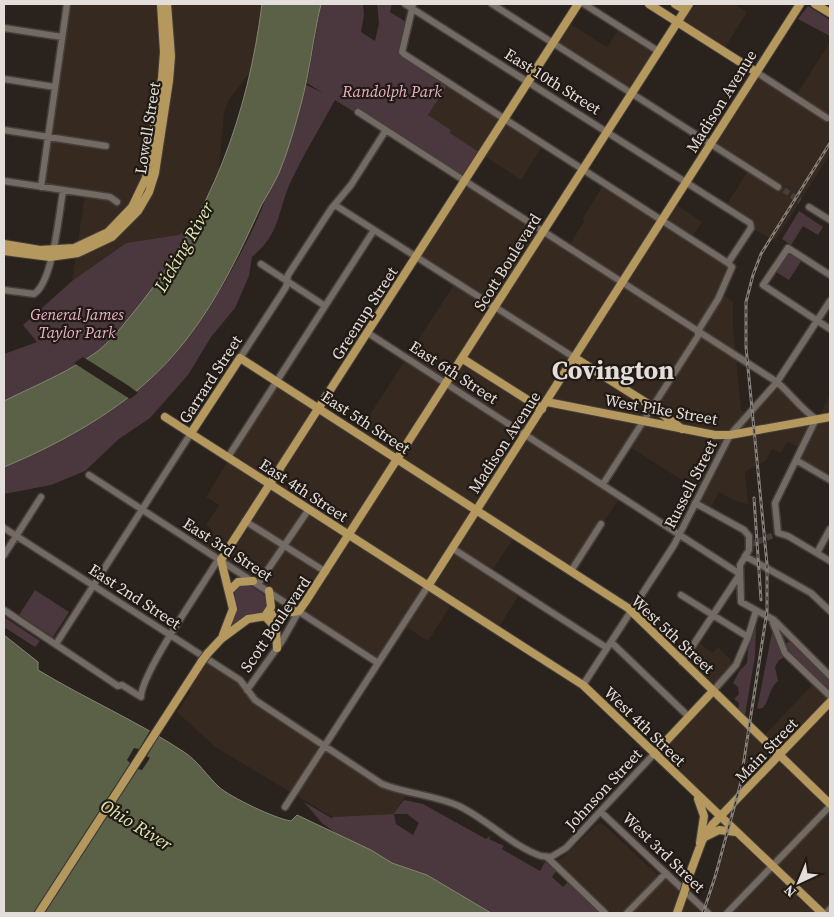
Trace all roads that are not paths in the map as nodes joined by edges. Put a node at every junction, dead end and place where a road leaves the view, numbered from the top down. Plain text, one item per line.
1 (67, 4) edge
2 (161, 4) edge
3 (167, 4) edge
4 (405, 4) edge
5 (494, 4) edge
6 (578, 4) edge
7 (584, 4) edge
8 (649, 4) edge
9 (675, 4) edge
10 (800, 4) edge
11 (815, 4) edge
12 (413, 6) edge
13 (687, 7) edge
14 (830, 13) edge
15 (677, 22) junction
16 (4, 28) edge
17 (62, 37) junction
18 (553, 43) junction
19 (658, 51) junction
20 (756, 72) junction
21 (4, 79) edge
22 (528, 82) junction
23 (55, 87) junction
24 (632, 93) junction
25 (358, 112) dead end
26 (828, 118) dead end
27 (504, 119) junction
28 (4, 130) edge
29 (386, 130) junction
30 (607, 132) junction
31 (48, 137) junction
32 (710, 144) junction
33 (106, 146) dead end
34 (582, 170) junction
35 (4, 181) edge
36 (465, 182) junction
37 (685, 183) junction
38 (41, 187) junction
39 (778, 187) tunnel mouth
40 (63, 191) junction
41 (117, 202) dead end
42 (335, 204) junction
43 (809, 207) dead end
44 (662, 220) junction
45 (830, 220) edge
46 (374, 230) junction
47 (543, 232) junction
48 (4, 244) edge
49 (4, 251) edge
50 (51, 254) junction
51 (416, 257) junction
52 (728, 263) junction
53 (261, 264) dead end
54 (830, 275) edge
55 (287, 281) junction
56 (622, 283) junction
57 (4, 290) edge
58 (830, 301) edge
59 (325, 306) junction
60 (495, 308) junction
61 (817, 320) junction
62 (830, 329) edge
63 (698, 331) junction
64 (368, 333) junction
65 (240, 358) junction
66 (575, 358) junction
67 (463, 359) junction
68 (277, 382) junction
69 (777, 382) junction
70 (447, 384) junction
71 (547, 402) junction
72 (653, 407) junction
73 (319, 408) junction
74 (542, 409) junction
75 (165, 417) dead end
76 (830, 417) edge
77 (816, 419) junction
78 (644, 421) junction
79 (683, 430) junction
80 (191, 433) junction
81 (524, 434) junction
82 (730, 435) junction
83 (228, 457) junction
84 (398, 459) junction
85 (796, 460) junction
86 (89, 475) dead end
87 (830, 480) edge
88 (270, 484) junction
89 (603, 484) junction
90 (41, 497) dead end
91 (696, 504) junction
92 (309, 509) junction
93 (142, 510) junction
94 (476, 510) junction
95 (245, 521) junction
96 (601, 524) dead end
97 (4, 528) edge
98 (830, 529) edge
99 (680, 534) junction
100 (349, 535) junction
101 (16, 536) junction
102 (284, 546) junction
103 (452, 548) junction
104 (817, 553) junction
105 (4, 555) edge
106 (746, 556) junction
107 (221, 560) junction
108 (830, 561) edge
109 (572, 571) junction
110 (326, 572) junction
111 (740, 574) junction
112 (255, 582) junction
113 (93, 585) junction
114 (428, 586) junction
115 (230, 590) junction
116 (269, 591) junction
117 (681, 595) dead end
118 (4, 610) edge
119 (299, 611) junction
120 (631, 611) junction
121 (756, 611) junction
122 (830, 611) edge
123 (713, 615) junction
124 (265, 616) junction
125 (172, 636) junction
126 (748, 637) junction
127 (221, 639) junction
128 (793, 640) junction
129 (56, 644) junction
130 (609, 646) junction
131 (277, 648) junction
132 (782, 648) junction
133 (682, 662) junction
134 (378, 663) junction
135 (830, 676) edge
136 (583, 686) junction
137 (247, 690) junction
138 (713, 691) junction
139 (830, 696) edge
140 (830, 702) edge
141 (688, 716) junction
142 (324, 746) junction
143 (654, 754) junction
144 (779, 755) junction
145 (695, 792) junction
146 (830, 805) edge
147 (285, 807) dead end
148 (601, 812) junction
149 (721, 816) junction
150 (737, 832) junction
151 (705, 836) junction
152 (700, 845) junction
153 (547, 857) junction
154 (772, 866) junction
155 (666, 873) junction
156 (830, 909) edge
157 (39, 913) edge
158 (605, 913) edge
159 (627, 913) edge
160 (677, 913) edge
161 (708, 913) edge
162 (727, 913) edge
163 (822, 913) edge
164 (826, 913) edge

1 - 17 street
2 - 50 main road, Lowell Street
3 - 50 main road, Lowell Street
4 - 12 street, East 10th Street
5 - 18 street
6 - 18 main road, Greenup Street
7 - 19 street
8 - 15 main road
9 - 13 main road
10 - 20 main road, Madison Avenue
11 - 14 main road
12 - 22 street, East 10th Street
12 - 27 street
13 - 15 main road, Scott Boulevard
15 - 19 main road, Scott Boulevard
15 - 20 main road
16 - 17 street
17 - 23 street
18 - 22 main road, Greenup Street
18 - 24 street
19 - 24 main road, Scott Boulevard
20 - 26 street
20 - 32 main road, Madison Avenue
21 - 23 street
22 - 27 main road, Greenup Street
22 - 30 street, East 10th Street
23 - 31 street
24 - 30 main road, Scott Boulevard
24 - 32 street
25 - 29 street
27 - 34 street
27 - 36 main road, Greenup Street
28 - 31 street
29 - 36 street
29 - 42 street, Garrard Street
30 - 34 main road, Scott Boulevard
30 - 37 street, East 10th Street
31 - 33 street
31 - 38 street
32 - 37 main road, Madison Avenue
32 - 39 street
34 - 44 street
34 - 47 main road, Scott Boulevard
35 - 38 street
36 - 47 street
36 - 51 main road, Greenup Street
37 - 44 main road, Madison Avenue
37 - 52 street, East 10th Street
38 - 40 street
40 - 41 street
40 - 50 street
42 - 46 street
42 - 55 street, Garrard Street
43 - 45 street
44 - 52 street
44 - 56 main road, Madison Avenue
46 - 51 street
46 - 59 street
47 - 56 street
47 - 60 main road, Scott Boulevard
48 - 50 main road
49 - 50 main road
50 - 57 street
51 - 60 street
51 - 64 main road, Greenup Street
52 - 63 street
53 - 55 street
54 - 61 street
55 - 59 street
55 - 65 street, Garrard Street
56 - 63 street
56 - 66 main road, Madison Avenue
58 - 61 street, Russell Street
59 - 68 street
60 - 66 street
60 - 67 main road, Scott Boulevard
61 - 62 street
61 - 69 street, Russell Street
63 - 69 street
63 - 72 street
64 - 70 street, East 6th Street
64 - 73 main road, Greenup Street
65 - 68 main road, East 5th Street
65 - 80 main road, Garrard Street
66 - 71 main road, Madison Avenue
66 - 72 main road
67 - 70 main road, Scott Boulevard
67 - 74 main road
68 - 73 main road, East 5th Street
68 - 83 street
69 - 77 street
69 - 82 street, Russell Street
70 - 81 street, East 6th Street
70 - 84 main road, Scott Boulevard
71 - 74 main road, Madison Avenue
71 - 78 main road, West Pike Street
72 - 78 street
72 - 79 main road
73 - 84 main road, East 5th Street
73 - 88 main road, Greenup Street
74 - 81 main road, Madison Avenue
75 - 80 main road, East 4th Street
76 - 77 main road, West Pike Street
77 - 82 main road, West Pike Street
77 - 85 street
78 - 79 main road, West Pike Street
78 - 89 street
79 - 82 main road, West Pike Street
80 - 83 main road, East 4th Street
80 - 93 street, Garrard Street
81 - 89 street, East 6th Street
81 - 94 main road, Madison Avenue
82 - 91 street, Russell Street
83 - 88 main road, East 4th Street
84 - 94 main road, East 5th Street
84 - 100 main road, Scott Boulevard
85 - 87 street
85 - 104 street
86 - 93 street, East 3rd Street
88 - 92 main road, East 4th Street
88 - 95 main road, Greenup Street
89 - 99 street, East 6th Street
90 - 101 street
91 - 99 street, Russell Street
91 - 106 street
92 - 100 main road, East 4th Street
92 - 102 street
93 - 107 street, East 3rd Street
93 - 113 street, Garrard Street
94 - 103 main road, Madison Avenue
94 - 109 main road, West 5th Street
95 - 102 street
95 - 107 main road, Greenup Street
96 - 109 street
97 - 101 street, East 2nd Street
98 - 104 street
99 - 111 street, East 6th Street
99 - 120 street, Russell Street
100 - 110 main road, Scott Boulevard
100 - 114 main road, East 4th Street
101 - 105 street
101 - 113 street, East 2nd Street
102 - 110 street
102 - 112 street
103 - 114 main road, Madison Avenue
103 - 130 street
104 - 108 street
106 - 111 street
106 - 122 street
107 - 112 street, East 3rd Street
107 - 115 main road
107 - 125 street, Greenup Street
109 - 120 main road, West 5th Street
110 - 119 main road, Scott Boulevard
111 - 121 street
111 - 123 street
112 - 115 main road
112 - 116 street, East 3rd Street
113 - 125 street, East 2nd Street
113 - 129 street, Garrard Street
114 - 134 street, Madison Avenue
114 - 136 main road, West 4th Street
115 - 127 main road
116 - 119 street, East 3rd Street
116 - 124 main road
117 - 123 street
118 - 129 street
119 - 124 main road
119 - 131 street, Scott Boulevard
119 - 134 street, East 3rd Street
120 - 130 street, Russell Street
120 - 133 main road, West 5th Street
121 - 126 street, Johnson Street
121 - 128 street
121 - 132 street
123 - 126 street
123 - 133 street
124 - 127 main road
124 - 131 main road
125 - 129 street, Greenup Street
125 - 137 street, East 2nd Street
126 - 138 street, Johnson Street
127 - 157 main road, bridge
128 - 132 street
128 - 135 street
130 - 136 street, Russell Street
130 - 141 street
131 - 137 street, Scott Boulevard
132 - 139 street
133 - 138 main road, West 5th Street
134 - 142 street, Madison Avenue
136 - 143 main road, West 4th Street
137 - 142 street, East 2nd Street
138 - 141 main road, Johnson Street
138 - 144 main road, West 5th Street
140 - 144 main road, Main Street
141 - 143 main road, Johnson Street
142 - 147 street, Madison Avenue
142 - 153 street, East 2nd Street
143 - 145 main road, West 4th Street
143 - 148 street, Johnson Street
144 - 146 main road, West 5th Street
144 - 149 main road, Main Street
145 - 149 main road, West 4th Street
145 - 152 main road
146 - 154 street
148 - 153 street, Johnson Street
148 - 155 street, West 3rd Street
149 - 150 main road, West 4th Street
149 - 151 main road, Main Street
150 - 151 main road
150 - 154 main road, West 4th Street
151 - 152 main road, Main Street
152 - 160 main road, bridge
153 - 158 street
154 - 162 street
154 - 163 main road, West 4th Street
155 - 159 street
155 - 161 street, West 3rd Street
156 - 164 street

